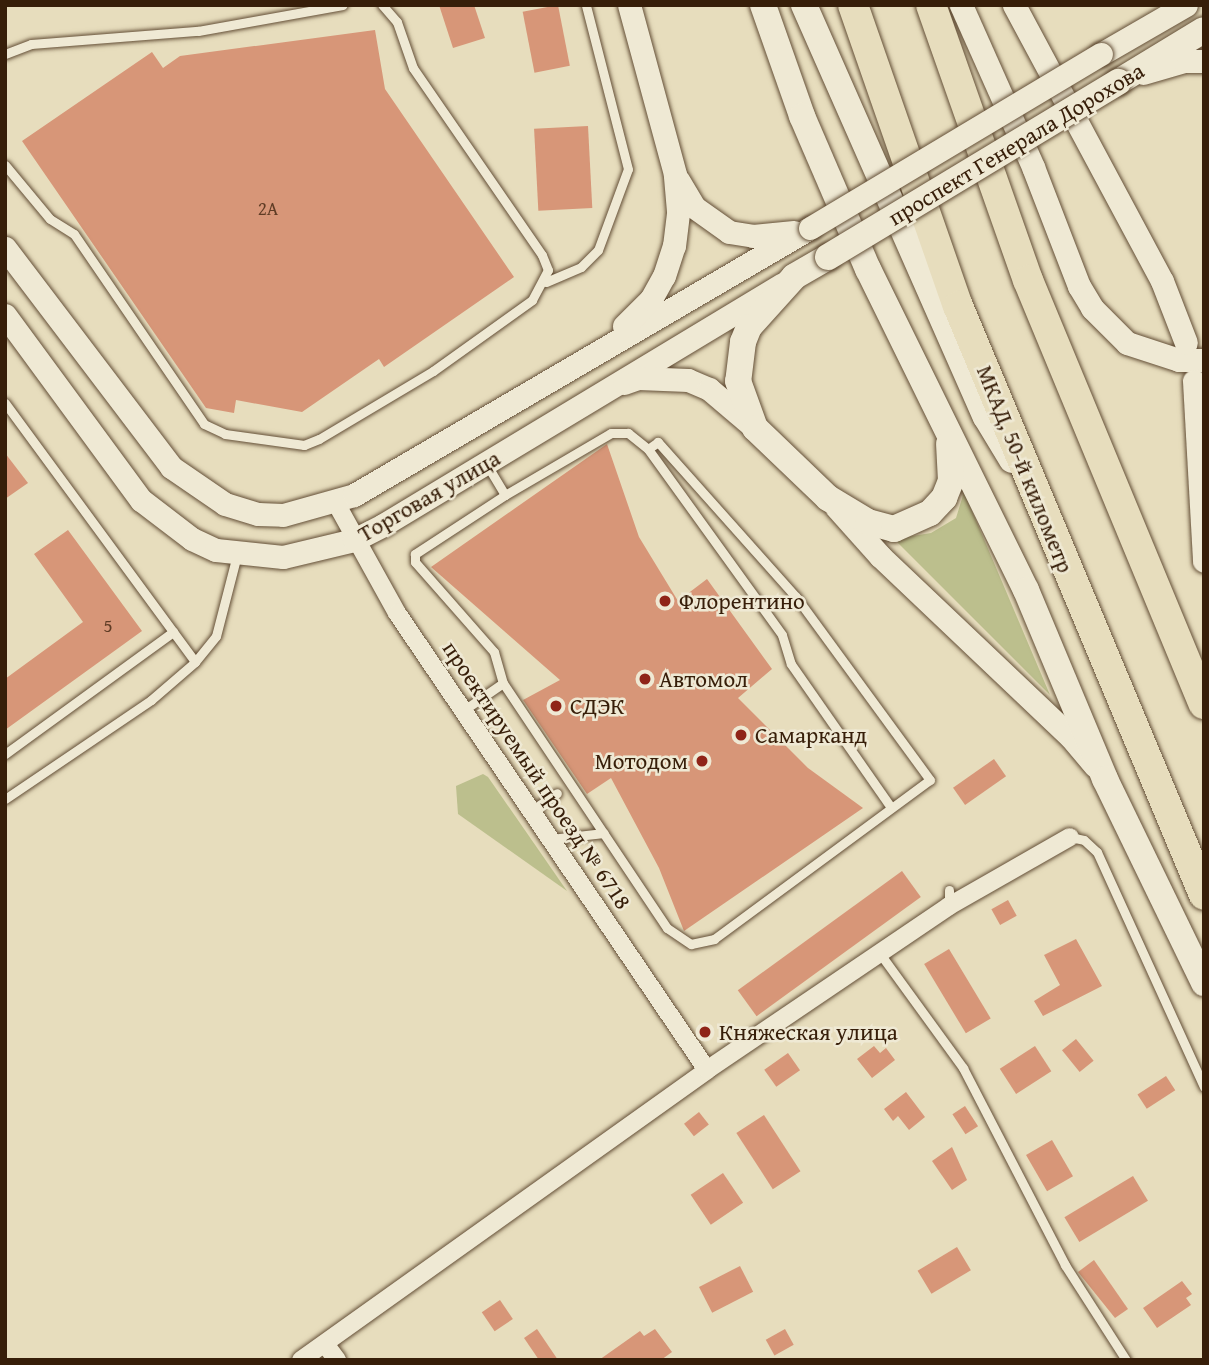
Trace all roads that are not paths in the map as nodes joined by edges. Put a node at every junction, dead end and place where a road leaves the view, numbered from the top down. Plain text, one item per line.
1 (343, 5) edge
2 (382, 5) edge
3 (586, 5) edge
4 (629, 5) edge
5 (763, 5) edge
6 (853, 5) edge
7 (1014, 5) edge
8 (1162, 5) edge
9 (1186, 5) edge
10 (805, 8) edge
11 (942, 8) edge
12 (1204, 30) edge
13 (5, 54) edge
14 (1101, 54) junction
15 (1204, 61) edge
16 (1118, 82) junction
17 (5, 165) edge
18 (675, 174) junction
19 (810, 228) junction
20 (5, 248) edge
21 (828, 257) joint
22 (794, 277) junction
23 (546, 282) junction
24 (5, 314) edge
25 (1186, 343) dead end
26 (603, 348) junction
27 (1204, 360) edge
28 (1194, 382) dead end
29 (592, 396) junction
30 (5, 403) edge
31 (943, 422) junction
32 (755, 428) junction
33 (648, 449) junction
34 (486, 463) junction
35 (505, 495) junction
36 (828, 498) junction
37 (336, 503) junction
38 (1039, 503) junction
39 (354, 540) junction
40 (237, 555) junction
41 (1204, 561) edge
42 (173, 632) junction
43 (195, 662) junction
44 (503, 683) junction
45 (1204, 704) edge
46 (464, 710) junction
47 (5, 754) edge
48 (1105, 779) junction
49 (557, 793) dead end
50 (5, 799) edge
51 (890, 806) junction
52 (532, 810) junction
53 (604, 833) junction
54 (1070, 837) joint
55 (551, 839) junction
56 (1204, 895) edge
57 (881, 956) junction
58 (1204, 983) edge
59 (706, 1070) junction
60 (1204, 1087) edge
61 (325, 1344) junction
62 (301, 1360) edge
63 (337, 1360) edge
64 (1126, 1360) edge

1 - 13 lane
2 - 23 lane
3 - 23 lane
4 - 18 street
5 - 31 main road
6 - 38 highway, МКАД, 50-й километр
7 - 25 street
8 - 14 street
9 - 14 street, проспект Генерала Дорохова
10 - 38 main road
11 - 27 street
11 - 45 highway
12 - 16 main road, проспект Генерала Дорохова
14 - 19 street, проспект Генерала Дорохова, bridge
15 - 16 street
16 - 21 main road, проспект Генерала Дорохова, bridge
17 - 23 lane
18 - 19 street
18 - 26 street
19 - 26 street, Торговая улица
20 - 37 street, Торговая улица
21 - 22 main road, Торговая улица
22 - 29 street, Торговая улица
22 - 32 main road
24 - 40 street, Торговая улица
26 - 37 street, Торговая улица
28 - 41 street
29 - 32 street
29 - 34 street, Торговая улица
30 - 42 lane
31 - 36 main road
31 - 48 main road
32 - 36 main road
33 - 35 lane
33 - 51 lane
33 - 51 lane
34 - 35 lane
34 - 39 street, Торговая улица
35 - 44 lane
36 - 48 street
37 - 39 street, проектируемый проезд № 6718
38 - 56 highway, МКАД, 50-й километр
39 - 40 street, Торговая улица
39 - 46 street, проектируемый проезд № 6718
40 - 43 lane
42 - 43 lane
42 - 47 lane
43 - 50 lane
44 - 46 lane
44 - 53 lane
46 - 52 street, проектируемый проезд № 6718
48 - 58 main road
49 - 52 lane
51 - 53 lane
52 - 55 street, проектируемый проезд № 6718
53 - 55 lane
54 - 57 street
54 - 60 lane
55 - 59 street, проектируемый проезд № 6718
57 - 59 street
57 - 64 lane
59 - 61 street
61 - 62 street
61 - 63 street

